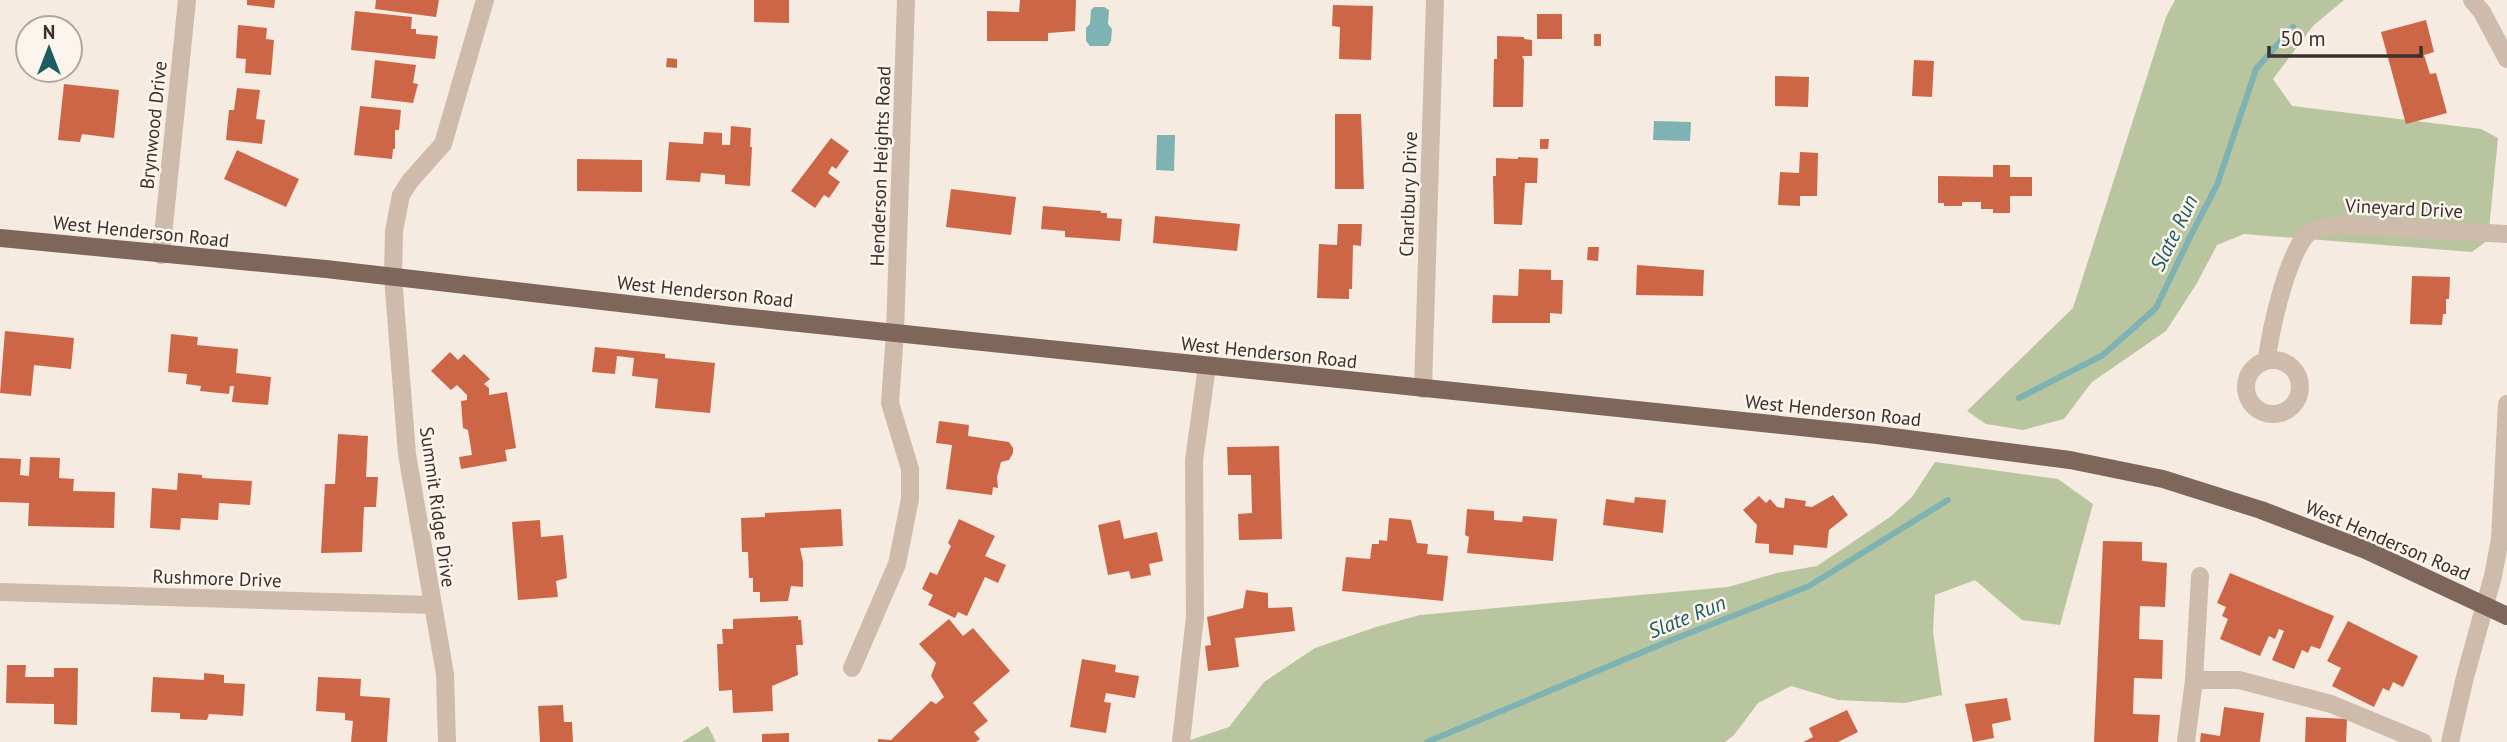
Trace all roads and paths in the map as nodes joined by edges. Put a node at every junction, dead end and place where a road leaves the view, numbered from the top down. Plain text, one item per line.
1 (187, 0) edge
2 (485, 0) edge
3 (906, 0) edge
4 (1435, 0) edge
5 (2472, 0) edge
6 (2507, 60) edge
7 (2507, 234) edge
8 (0, 238) edge
9 (161, 255) junction
10 (393, 277) junction
11 (895, 333) junction
12 (2267, 360) dead end
13 (1207, 366) junction
14 (1423, 389) junction
15 (2507, 404) edge
16 (2200, 576) dead end
17 (0, 592) edge
18 (432, 605) junction
19 (2485, 606) junction
20 (2507, 616) edge
21 (852, 668) dead end
22 (2194, 680) junction
23 (447, 742) edge
24 (1181, 742) edge
25 (2186, 742) edge
26 (2423, 742) edge
27 (2450, 742) edge

1 - 9 street, Brynwood Drive
2 - 10 street, Summit Ridge Drive
3 - 11 street, Henderson Heights Road
4 - 14 street, Charlbury Drive
5 - 6 street
7 - 12 street, Vineyard Drive
8 - 9 main road, West Henderson Road
9 - 10 main road, West Henderson Road
10 - 11 main road, West Henderson Road
10 - 18 street, Summit Ridge Drive
11 - 13 main road, West Henderson Road
11 - 21 street, Henderson Heights Road
13 - 14 main road, West Henderson Road
13 - 24 street
14 - 19 main road, West Henderson Road
15 - 19 street
16 - 22 street
17 - 18 street, Rushmore Drive
18 - 23 street, Summit Ridge Drive
19 - 20 main road, West Henderson Road
19 - 27 street
22 - 25 street
22 - 26 street

